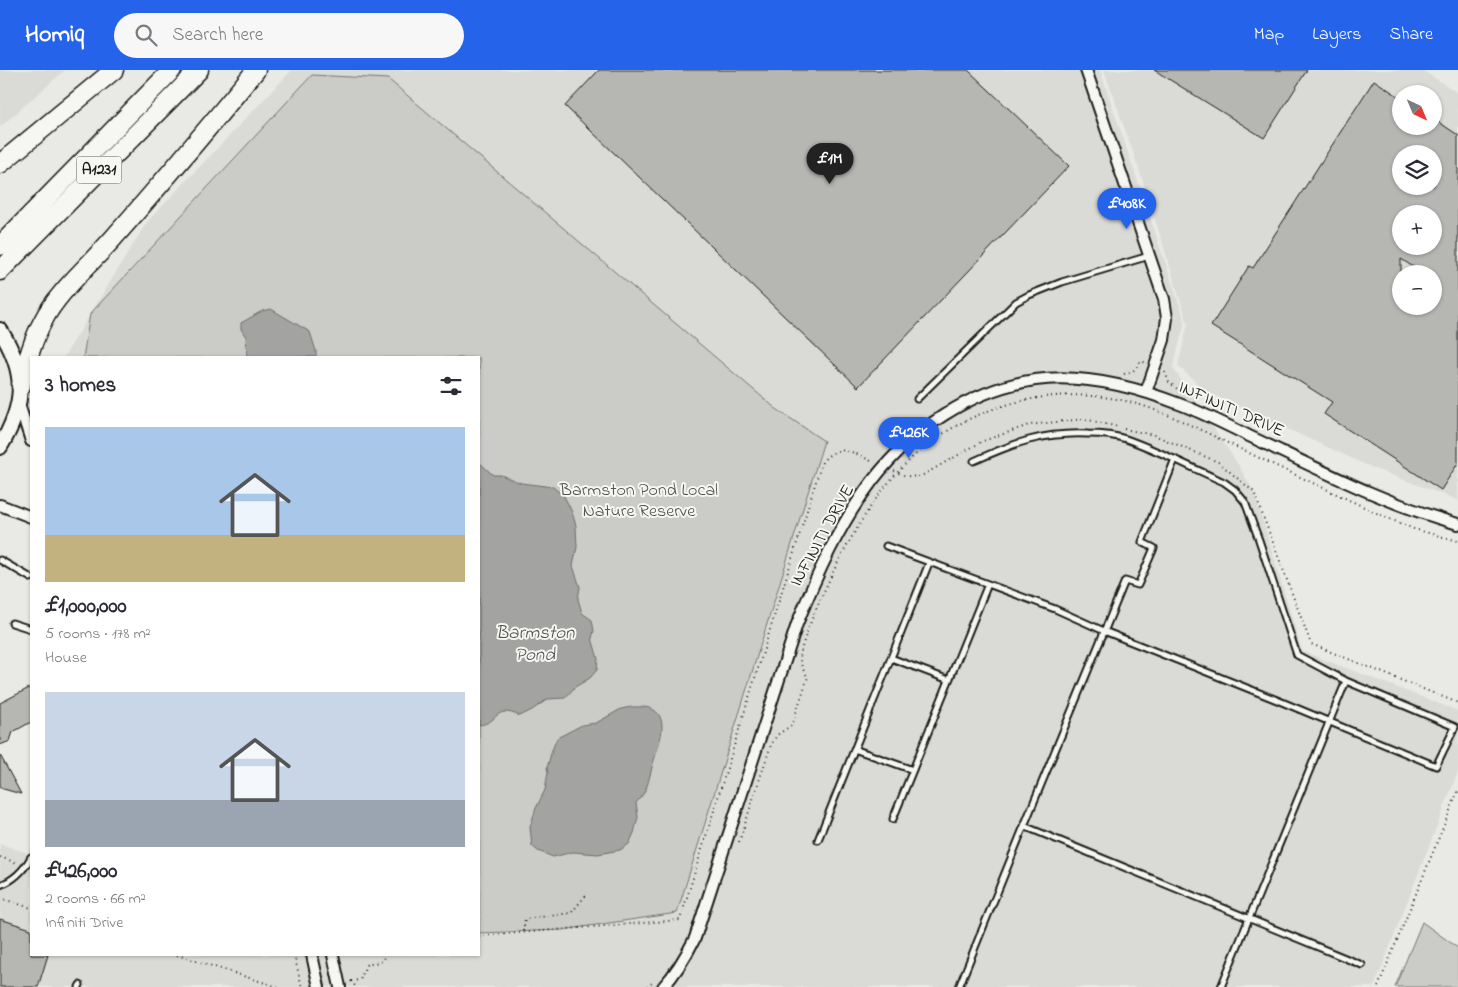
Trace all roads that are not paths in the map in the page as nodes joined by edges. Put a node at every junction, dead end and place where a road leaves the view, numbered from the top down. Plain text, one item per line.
1 (114, 70) edge
2 (172, 70) edge
3 (199, 70) edge
4 (256, 70) edge
5 (1086, 70) edge
6 (0, 164) edge
7 (0, 246) edge
8 (1149, 256) junction
9 (0, 271) edge
10 (0, 330) edge
11 (21, 386) junction
12 (1146, 392) junction
13 (917, 399) dead end
14 (19, 404) junction
15 (30, 438) edge
16 (0, 447) edge
17 (1175, 459) junction
18 (974, 461) dead end
19 (0, 504) edge
20 (30, 517) edge
21 (1458, 524) edge
22 (886, 546) dead end
23 (0, 560) edge
24 (929, 562) junction
25 (30, 577) edge
26 (988, 584) junction
27 (12, 623) dead end
28 (30, 629) edge
29 (1104, 631) junction
30 (891, 658) junction
31 (949, 680) junction
32 (1346, 681) junction
33 (1328, 722) junction
34 (854, 749) junction
35 (912, 770) junction
36 (893, 820) dead end
37 (1024, 826) junction
38 (818, 840) dead end
39 (30, 858) edge
40 (0, 885) edge
41 (1248, 919) junction
42 (312, 956) edge
43 (333, 956) edge
44 (1362, 965) dead end
45 (660, 983) edge
46 (319, 987) edge
47 (340, 987) edge
48 (959, 987) edge
49 (1221, 987) edge

1 - 6 highway
2 - 7 highway, A1231
3 - 9 highway, A1231
4 - 11 highway
5 - 8 street
8 - 12 street
8 - 13 lane
10 - 11 street
11 - 14 street
12 - 21 street, INFINITI DRIVE
12 - 45 street, INFINITI DRIVE
14 - 15 street
14 - 16 street
17 - 18 lane
17 - 29 lane
17 - 32 lane
19 - 20 street
22 - 24 lane
23 - 25 lane
24 - 26 lane
24 - 30 lane
26 - 29 lane
26 - 31 lane
27 - 28 lane
29 - 33 lane
29 - 37 lane
30 - 31 lane
30 - 34 lane
31 - 35 lane
32 - 33 lane
32 - 33 lane
33 - 41 lane
34 - 35 lane
34 - 38 lane
35 - 36 lane
37 - 41 lane
37 - 48 lane
39 - 40 lane
41 - 44 lane
41 - 49 lane
42 - 46 street
43 - 47 street

